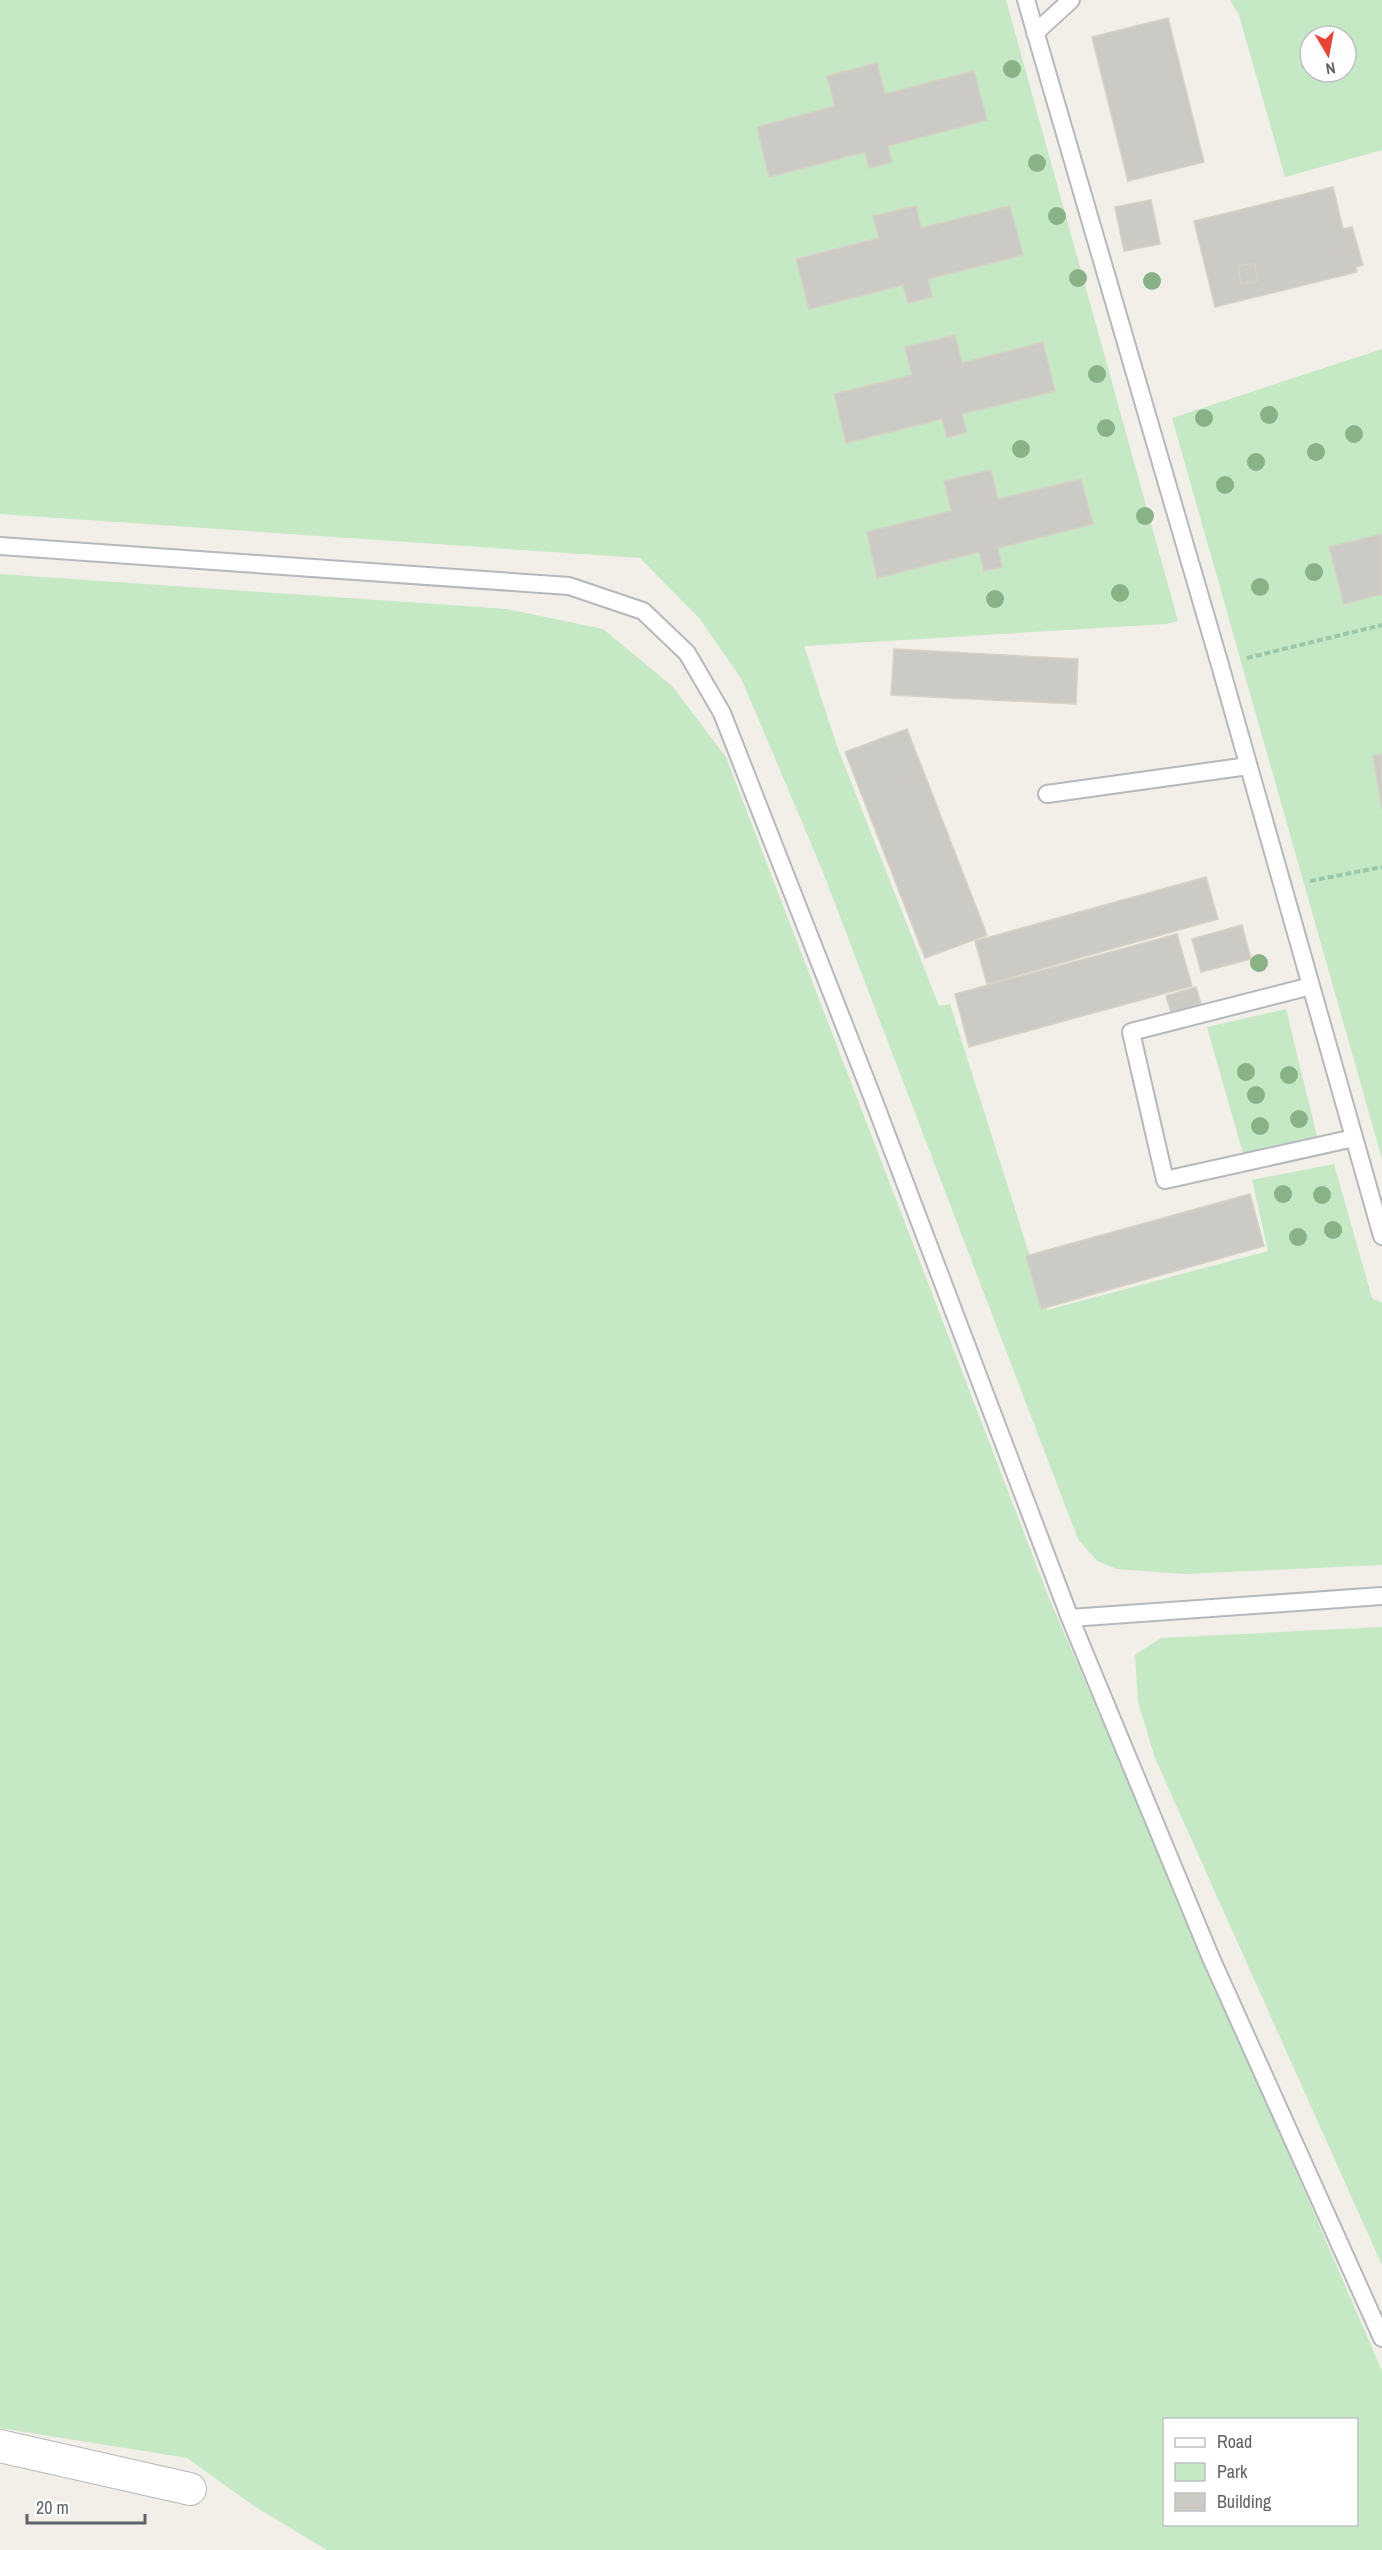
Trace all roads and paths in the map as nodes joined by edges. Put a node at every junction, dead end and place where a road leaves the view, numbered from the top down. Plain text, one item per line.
1 (1026, 0) edge
2 (1071, 0) edge
3 (1035, 33) junction
4 (0, 546) edge
5 (1382, 625) edge
6 (1220, 665) junction
7 (1248, 766) junction
8 (1047, 794) dead end
9 (1382, 867) edge
10 (1283, 886) junction
11 (1311, 986) junction
12 (1354, 1138) junction
13 (1382, 1236) edge
14 (1382, 1596) edge
15 (1070, 1618) junction
16 (1382, 2338) edge
17 (0, 2446) edge
18 (190, 2489) dead end

1 - 3 lane
2 - 3 lane
3 - 6 lane
4 - 15 lane
5 - 6 path
6 - 7 lane
7 - 8 lane
7 - 10 lane
9 - 10 path
10 - 11 lane
11 - 12 lane
11 - 12 lane
12 - 13 lane
14 - 15 lane
15 - 16 lane
17 - 18 street

